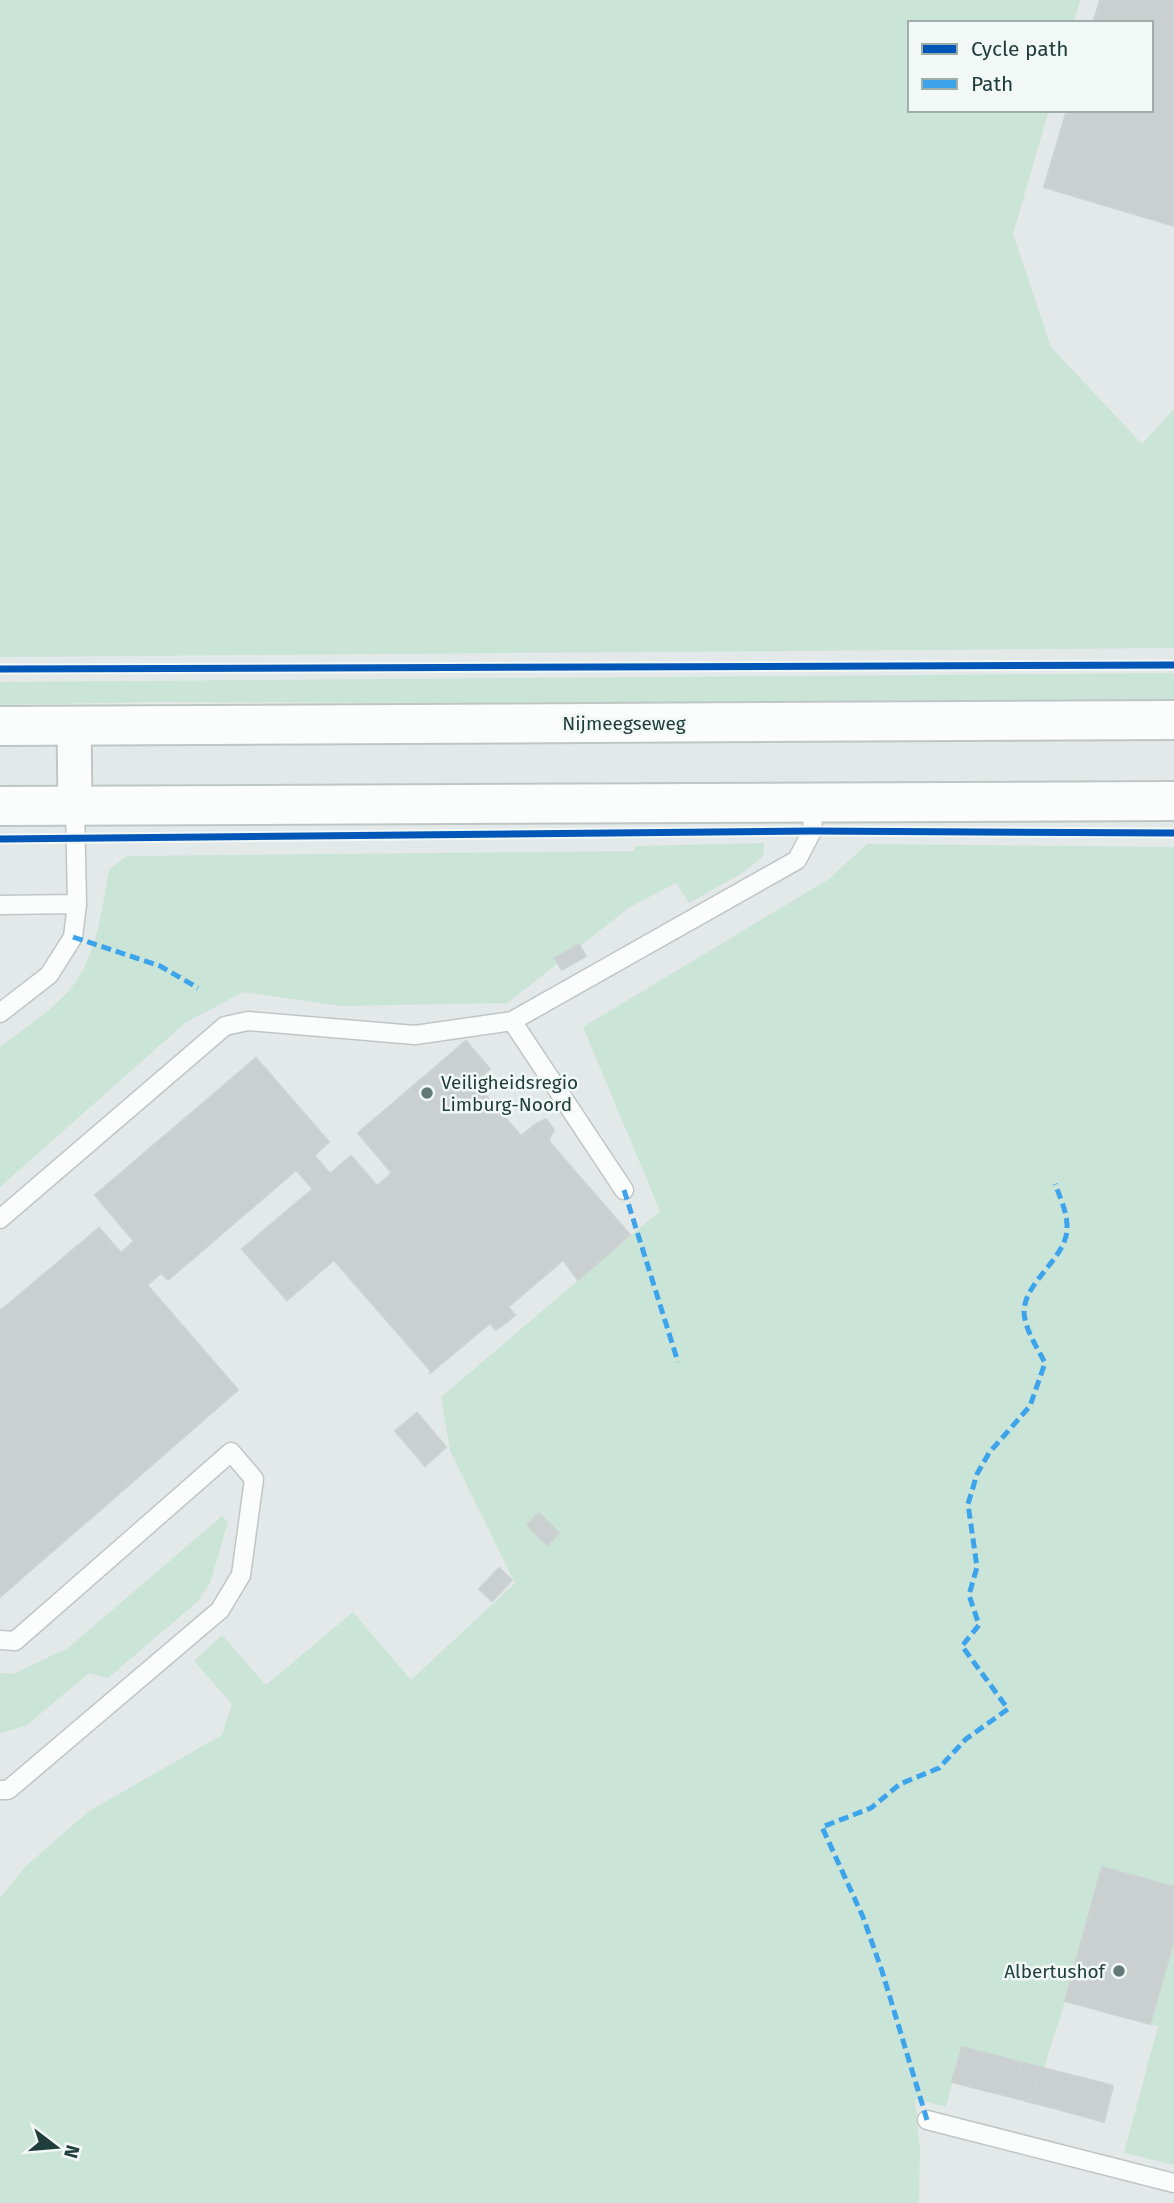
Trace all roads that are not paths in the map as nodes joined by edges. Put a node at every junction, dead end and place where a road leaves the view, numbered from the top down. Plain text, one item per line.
1 (1174, 720) edge
2 (74, 725) junction
3 (0, 726) edge
4 (1174, 801) edge
5 (814, 803) junction
6 (0, 806) edge
7 (75, 806) junction
8 (77, 904) junction
9 (0, 905) edge
10 (0, 1013) edge
11 (512, 1021) junction
12 (624, 1190) dead end
13 (0, 1219) edge
14 (0, 1640) edge
15 (0, 1790) edge
16 (927, 2120) dead end
17 (1174, 2183) edge

1 - 2 main road, Nijmeegseweg
2 - 3 main road, Nijmeegseweg
2 - 7 street
4 - 5 main road
5 - 7 main road
5 - 11 lane
6 - 7 main road
7 - 8 lane
8 - 9 lane
8 - 10 lane
11 - 12 lane
11 - 13 lane
14 - 15 lane
16 - 17 lane

